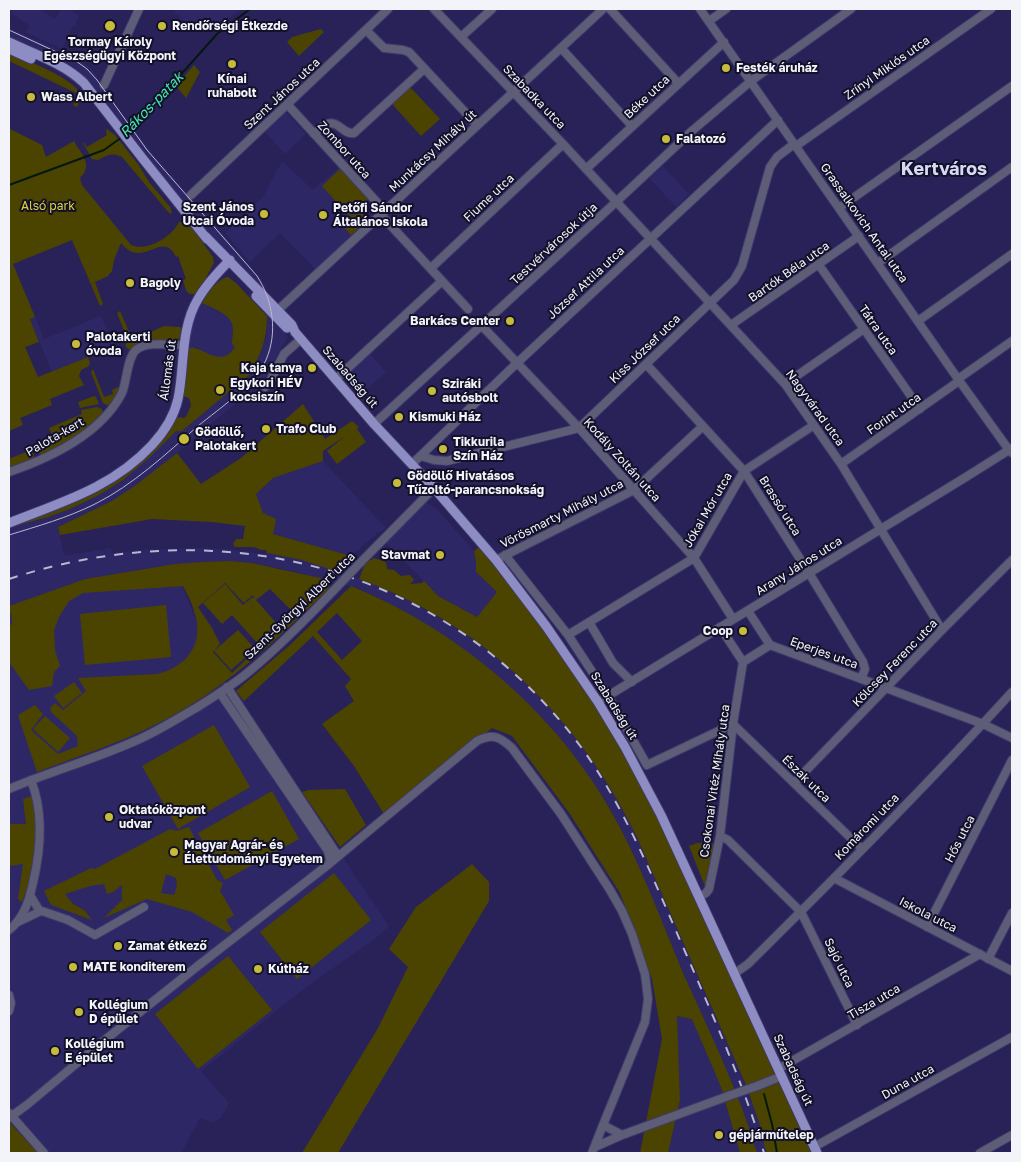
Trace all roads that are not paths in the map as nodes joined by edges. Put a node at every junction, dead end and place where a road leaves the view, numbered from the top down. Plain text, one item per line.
1 (139, 9) edge
2 (388, 9) edge
3 (434, 9) edge
4 (492, 9) edge
5 (603, 9) edge
6 (610, 9) edge
7 (700, 9) edge
8 (726, 9) edge
9 (852, 9) edge
10 (991, 9) edge
11 (709, 21) junction
12 (366, 30) junction
13 (461, 37) junction
14 (9, 42) edge
15 (724, 42) junction
16 (561, 48) junction
17 (9, 49) edge
18 (424, 69) junction
19 (751, 81) junction
20 (678, 83) junction
21 (104, 85) dead end
22 (1012, 86) edge
23 (514, 92) junction
24 (94, 95) junction
25 (287, 104) junction
26 (778, 120) junction
27 (477, 125) junction
28 (632, 126) junction
29 (314, 134) junction
30 (563, 144) junction
31 (795, 145) junction
32 (1012, 168) edge
33 (586, 169) junction
34 (191, 195) dead end
35 (616, 202) junction
36 (839, 208) junction
37 (383, 213) junction
38 (859, 236) junction
39 (650, 239) junction
40 (1012, 254) edge
41 (228, 262) junction
42 (878, 263) junction
43 (819, 265) junction
44 (431, 268) junction
45 (442, 281) junction
46 (710, 303) junction
47 (468, 309) dead end
48 (278, 310) junction
49 (918, 321) junction
50 (731, 325) junction
51 (482, 326) junction
52 (864, 329) junction
53 (298, 336) junction
54 (1012, 341) edge
55 (184, 346) junction
56 (517, 363) junction
57 (646, 364) junction
58 (336, 379) junction
59 (959, 380) junction
60 (785, 384) junction
61 (265, 387) dead end
62 (920, 409) junction
63 (374, 424) junction
64 (814, 425) junction
65 (703, 426) junction
66 (579, 428) junction
67 (1011, 450) edge
68 (421, 456) junction
69 (412, 464) junction
70 (841, 464) junction
71 (744, 471) junction
72 (9, 472) edge
73 (434, 488) junction
74 (634, 490) junction
75 (9, 523) edge
76 (881, 528) junction
77 (505, 555) junction
78 (694, 558) junction
79 (496, 560) junction
80 (1012, 560) edge
81 (809, 573) junction
82 (748, 610) junction
83 (734, 619) junction
84 (589, 622) junction
85 (720, 627) junction
86 (942, 630) junction
87 (568, 635) junction
88 (770, 645) junction
89 (743, 662) junction
90 (861, 679) junction
91 (632, 682) junction
92 (227, 687) junction
93 (886, 688) junction
94 (1012, 692) edge
95 (220, 693) junction
96 (608, 696) junction
97 (598, 702) junction
98 (238, 711) junction
99 (734, 724) junction
100 (983, 724) junction
101 (1012, 738) edge
102 (1012, 760) edge
103 (31, 780) junction
104 (794, 783) junction
105 (9, 789) edge
106 (292, 791) junction
107 (720, 836) junction
108 (862, 849) junction
109 (338, 856) junction
110 (329, 864) junction
111 (834, 878) junction
112 (30, 895) junction
113 (699, 897) junction
114 (144, 907) dead end
115 (41, 911) junction
116 (801, 912) junction
117 (1012, 913) edge
118 (18, 922) junction
119 (927, 927) junction
120 (9, 930) edge
121 (980, 954) junction
122 (988, 959) junction
123 (1012, 971) edge
124 (734, 974) junction
125 (9, 995) edge
126 (9, 1011) edge
127 (857, 1025) junction
128 (1012, 1037) edge
129 (780, 1073) junction
130 (10, 1116) edge
131 (603, 1125) junction
132 (622, 1135) junction
133 (1012, 1135) edge
134 (594, 1150) edge
135 (816, 1150) edge
136 (44, 1153) edge
137 (980, 1153) edge

1 - 21 street
2 - 12 street, Szent János utca
3 - 13 street, Szabadka utca
4 - 13 street
5 - 16 street, Munkácsy Mihály út
6 - 20 street
7 - 11 street, Grassalkovich Antal utca
8 - 11 street
9 - 19 street, Testvérvárosok útja
10 - 31 street, Zrínyi Miklós utca
11 - 15 street, Grassalkovich Antal utca
12 - 18 street
12 - 25 street, Szent János utca
13 - 23 street, Szabadka utca
14 - 24 main road, Szabadság út
15 - 19 street, Grassalkovich Antal utca
15 - 20 street, Béke utca
16 - 23 street, Munkácsy Mihály út
16 - 28 street
17 - 24 main road, Szabadság út
18 - 27 street
18 - 29 street
19 - 26 street, Grassalkovich Antal utca
19 - 35 street, Testvérvárosok útja
20 - 28 street, Béke utca
22 - 36 street
23 - 27 street, Munkácsy Mihály út
23 - 30 street, Szabadka utca
24 - 41 main road, Szabadság út
25 - 29 street, Zombor utca
25 - 34 street, Szent János utca
26 - 31 street, Grassalkovich Antal utca
26 - 39 street, József Attila utca
27 - 37 street, Munkácsy Mihály út
28 - 33 street, Béke utca
29 - 37 street, Zombor utca
30 - 33 street, Szabadka utca
30 - 44 street, Fiume utca
31 - 36 street, Grassalkovich Antal utca
31 - 46 street, Kiss József utca
32 - 42 street
33 - 35 street, Szabadka utca
35 - 39 street, Nagyvárad utca
35 - 51 street, Testvérvárosok útja
36 - 38 street, Grassalkovich Antal utca
37 - 44 street, Zombor utca
37 - 48 street, Munkácsy Mihály út
38 - 42 street, Grassalkovich Antal utca
38 - 43 street, Bartók Béla utca
39 - 46 street, Nagyvárad utca
39 - 56 street, József Attila utca
40 - 49 street
41 - 48 main road, Szabadság út
41 - 53 main road, Szabadság út
41 - 55 main road, Állomás út
42 - 49 street, Grassalkovich Antal utca
43 - 50 street, Bartók Béla utca
43 - 52 street, Tátra utca
44 - 45 street, Zombor utca
45 - 47 street, Zombor utca
45 - 58 street
46 - 50 street, Nagyvárad utca
46 - 57 street, Kiss József utca
48 - 53 main road, Szabadság út
49 - 59 street, Grassalkovich Antal utca
50 - 60 street, Nagyvárad utca
51 - 56 street, Kodály Zoltán utca
51 - 63 street, Testvérvárosok útja
52 - 60 street
52 - 62 street, Tátra utca
53 - 58 main road, Szabadság út
53 - 61 street
54 - 59 street, Forint utca
55 - 72 street, Palota-kert
55 - 75 main road, Állomás út
56 - 66 street, Kodály Zoltán utca
56 - 68 street, József Attila utca
57 - 65 street, Brassó utca
57 - 66 street, Kiss József utca
58 - 63 main road, Szabadság út
59 - 62 street, Forint utca
59 - 67 street, Grassalkovich Antal utca
60 - 64 street, Nagyvárad utca
62 - 70 street, Forint utca
63 - 69 main road, Szabadság út
64 - 70 street, Nagyvárad utca
64 - 71 street, Jókai Mór utca
65 - 71 street, Brassó utca
65 - 74 street, Vörösmarty Mihály utca
66 - 68 street, Kiss József utca
66 - 74 street, Kodály Zoltán utca
67 - 76 street, Arany János utca
68 - 69 street, József Attila utca
69 - 73 main road, Szabadság út
70 - 76 street, Nagyvárad utca
71 - 78 street, Jókai Mór utca
71 - 81 street, Brassó utca
73 - 79 main road, Szabadság út
73 - 92 street, Szent-Györgyi Albert utca, bridge
74 - 77 street, Vörösmarty Mihály utca
74 - 78 street, Kodály Zoltán utca
76 - 81 street, Arany János utca
76 - 86 street, Nagyvárad utca
77 - 79 street, Vörösmarty Mihály utca
77 - 87 street, Szabadság út
78 - 83 street, Kodály Zoltán utca
78 - 84 street, Jókai Mór utca
79 - 97 main road, Szabadság út
80 - 86 street, Kölcsey Ferenc utca
81 - 82 street, Arany János utca
81 - 90 street, Brassó utca
82 - 83 street, Arany János utca
82 - 88 street
83 - 85 street, Arany János utca
84 - 87 street, Jókai Mór utca
84 - 91 street
85 - 89 street
85 - 91 street, Arany János utca
86 - 93 street, Kölcsey Ferenc utca
87 - 96 street, Szabadság út
88 - 89 street
88 - 90 street, Eperjes utca
89 - 99 street, Csokonai Vitéz Mihály utca
90 - 93 street, Eperjes utca
91 - 96 street, Arany János utca
92 - 95 street, Szent-Györgyi Albert utca
92 - 98 street
93 - 100 street, Eperjes utca
93 - 104 street, Kölcsey Ferenc utca
94 - 100 street, Komáromi utca
95 - 98 street
95 - 103 street, Szent-Györgyi Albert utca
96 - 97 street, Arany János utca
96 - 99 street, Szabadság út
97 - 113 main road, Szabadság út
98 - 106 street
99 - 104 street, Észak utca
99 - 107 street, Csokonai Vitéz Mihály utca
100 - 101 street, Eperjes utca
100 - 108 street, Komáromi utca
102 - 119 street, Hős utca
103 - 105 street, Szent-Györgyi Albert utca
103 - 112 street
104 - 108 street, Észak utca
106 - 109 street
106 - 110 street
107 - 113 street, Csokonai Vitéz Mihály utca
107 - 116 street, Sajó utca
108 - 111 street, Komáromi utca
109 - 110 street
109 - 131 street
110 - 130 street
111 - 116 street, Komáromi utca
111 - 119 street, Iskola utca
112 - 115 street
112 - 118 street
113 - 124 main road, Szabadság út
114 - 115 street
115 - 118 street
116 - 124 street, Komáromi utca
116 - 127 street, Sajó utca
117 - 122 street
118 - 120 street
119 - 121 street, Iskola utca
121 - 122 street, Iskola utca
121 - 127 street, Tisza utca
122 - 123 street, Iskola utca
124 - 129 main road, Szabadság út
125 - 126 street
127 - 129 street, Tisza utca
128 - 135 street, Duna utca
129 - 132 street, Tisza utca, bridge
129 - 135 main road, Szabadság út
130 - 136 street
131 - 132 street
131 - 134 street
132 - 134 street, Tisza utca
133 - 137 street

